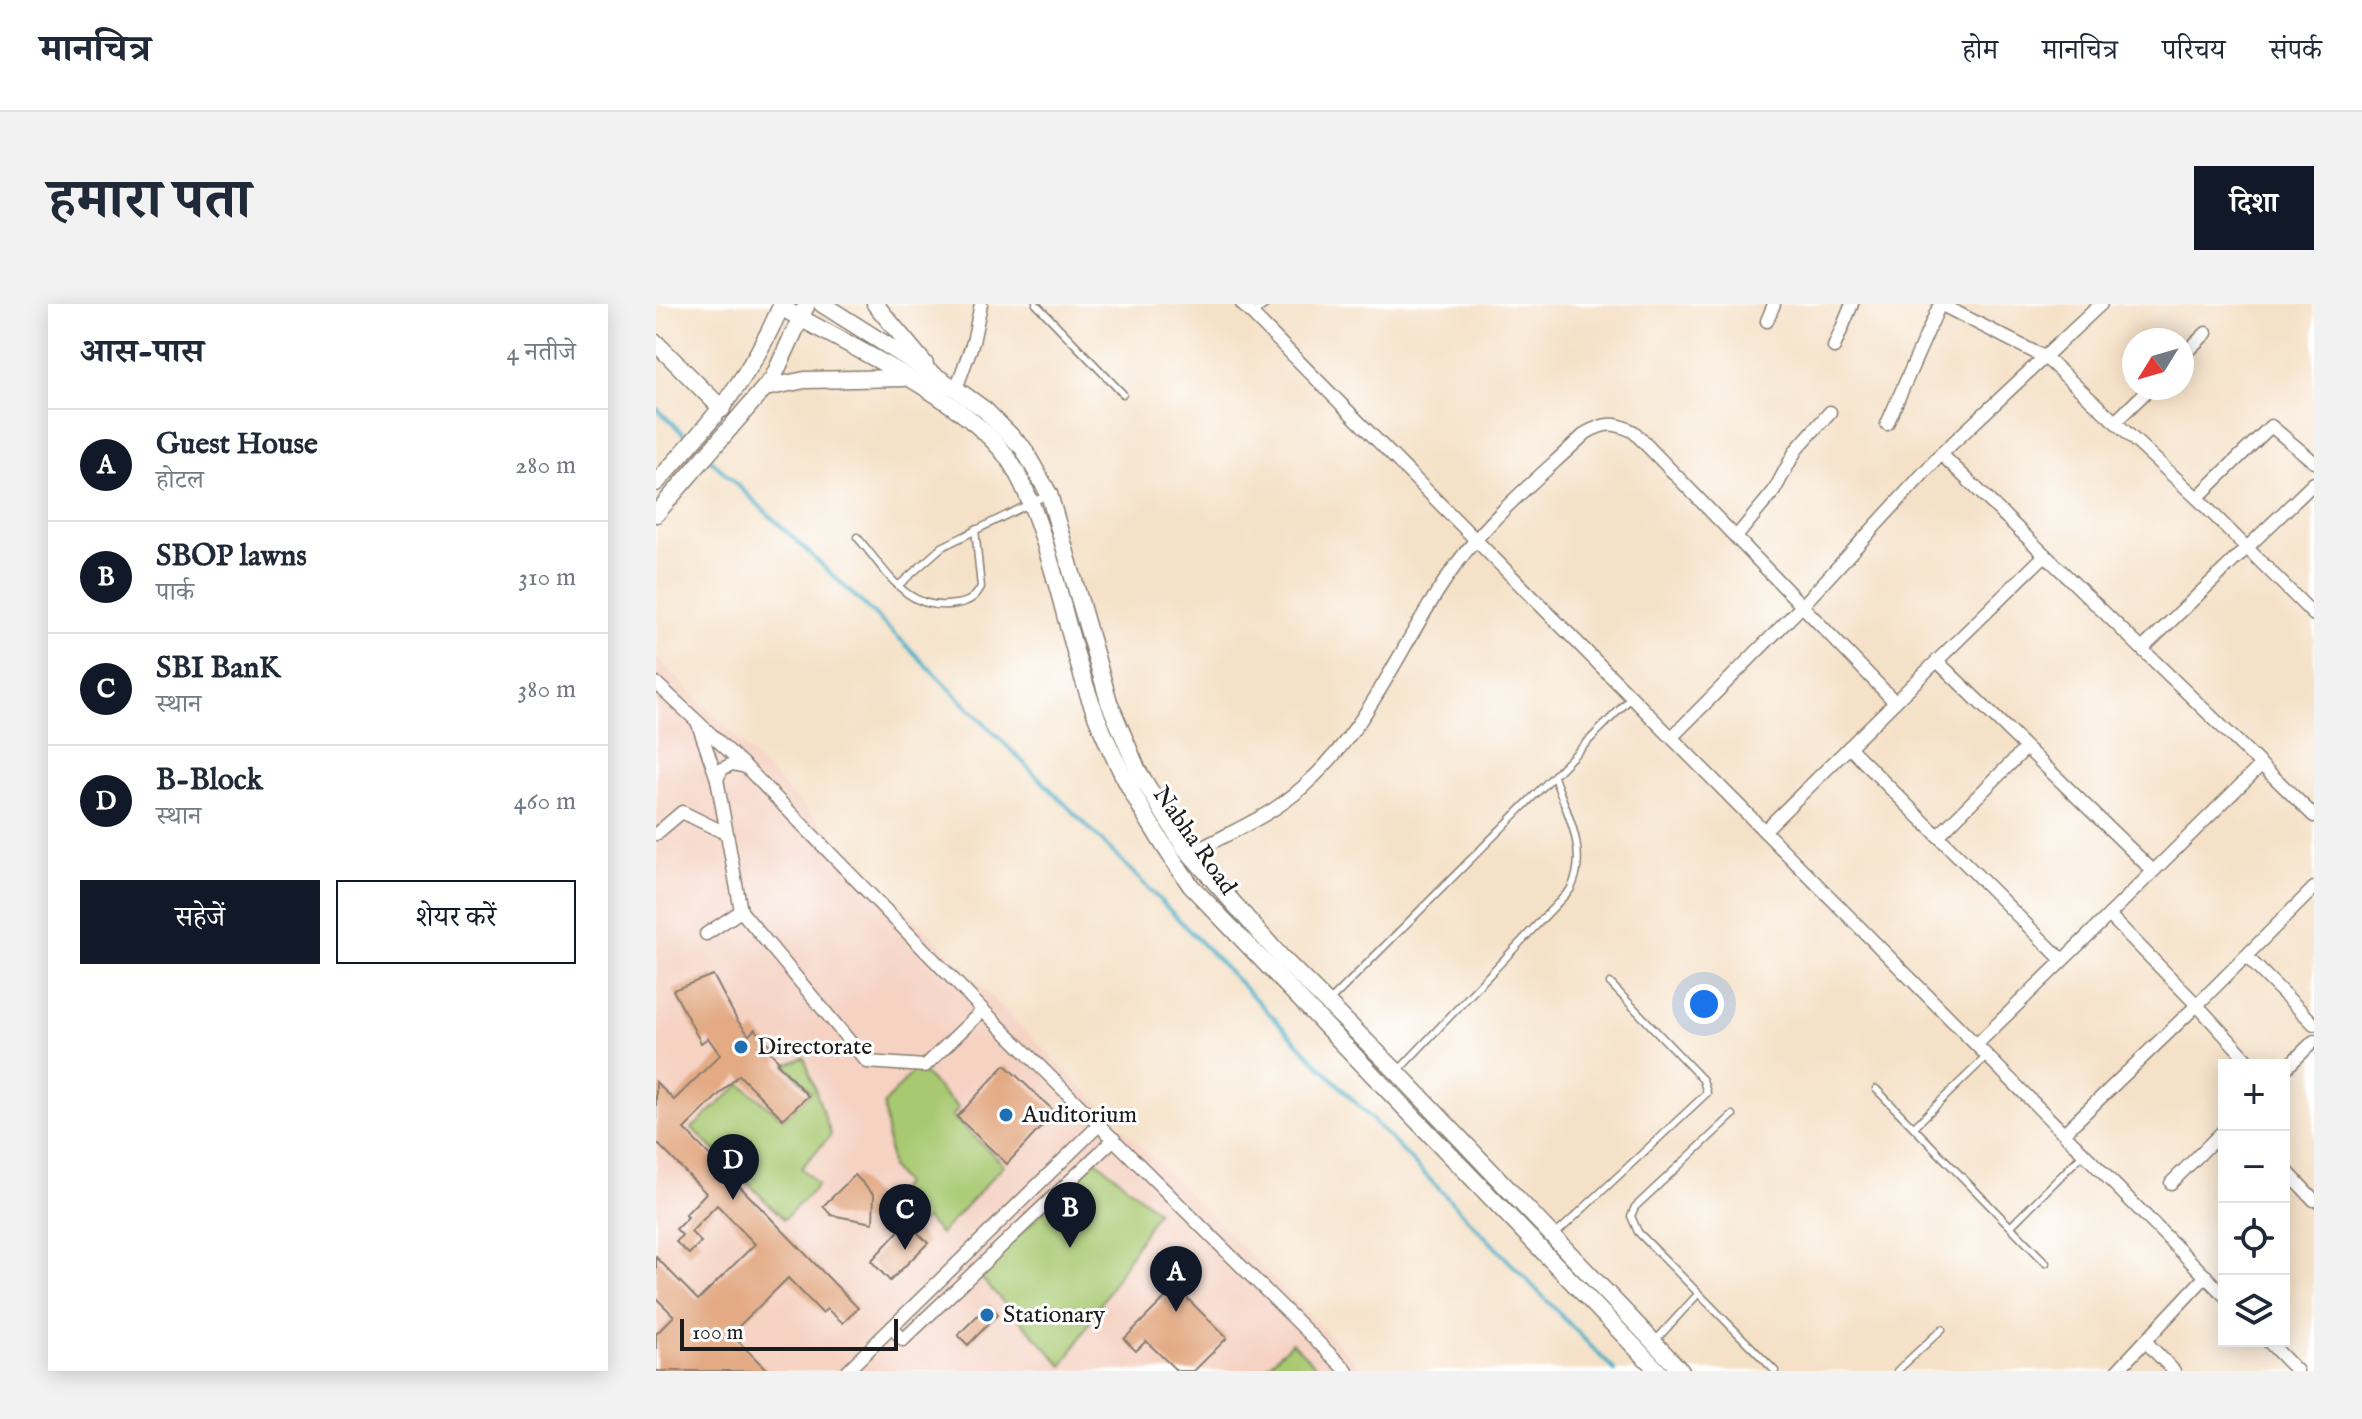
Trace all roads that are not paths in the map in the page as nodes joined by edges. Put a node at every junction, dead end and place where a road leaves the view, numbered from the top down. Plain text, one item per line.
1 (822, 304) edge
2 (875, 304) edge
3 (981, 304) edge
4 (1036, 304) edge
5 (1242, 304) edge
6 (1266, 304) edge
7 (1774, 304) edge
8 (1852, 304) edge
9 (1940, 304) edge
10 (2101, 304) edge
11 (781, 306) edge
12 (804, 311) edge
13 (1252, 314) junction
14 (1767, 321) dead end
15 (2206, 333) dead end
16 (656, 343) edge
17 (2194, 344) edge
18 (1834, 347) dead end
19 (2046, 358) junction
20 (933, 374) junction
21 (906, 378) junction
22 (765, 388) junction
23 (956, 389) junction
24 (1123, 394) dead end
25 (2138, 400) edge
26 (722, 409) junction
27 (1830, 412) dead end
28 (2116, 421) junction
29 (1887, 424) dead end
30 (1941, 454) junction
31 (2314, 462) edge
32 (656, 483) edge
33 (2314, 483) edge
34 (1049, 494) junction
35 (2197, 498) junction
36 (1029, 503) junction
37 (656, 514) edge
38 (975, 529) junction
39 (857, 537) dead end
40 (1736, 537) junction
41 (1476, 539) junction
42 (2247, 548) junction
43 (2045, 555) junction
44 (899, 585) junction
45 (1803, 605) junction
46 (2314, 615) edge
47 (2142, 649) junction
48 (1937, 661) junction
49 (656, 683) edge
50 (1631, 698) junction
51 (1895, 702) junction
52 (697, 722) junction
53 (1672, 737) junction
54 (1849, 747) junction
55 (2026, 748) junction
56 (2260, 766) junction
57 (746, 767) junction
58 (1554, 777) junction
59 (717, 779) junction
60 (2314, 816) edge
61 (1764, 831) junction
62 (656, 834) edge
63 (727, 834) junction
64 (1938, 836) junction
65 (1190, 854) junction
66 (2153, 871) junction
67 (2314, 888) edge
68 (741, 911) junction
69 (2109, 915) junction
70 (706, 934) dead end
71 (2246, 956) junction
72 (2062, 960) junction
73 (1610, 983) dead end
74 (2197, 1005) junction
75 (983, 1010) junction
76 (1321, 1010) junction
77 (2314, 1024) edge
78 (2314, 1041) edge
79 (1977, 1044) junction
80 (1988, 1055) junction
81 (2246, 1059) edge
82 (2290, 1064) edge
83 (1397, 1072) junction
84 (1876, 1089) dead end
85 (1733, 1115) dead end
86 (1099, 1125) junction
87 (1914, 1127) junction
88 (2223, 1131) edge
89 (2065, 1132) junction
90 (1114, 1139) junction
91 (2084, 1153) junction
92 (2290, 1174) edge
93 (2171, 1183) dead end
94 (2314, 1200) edge
95 (2011, 1226) junction
96 (1553, 1237) junction
97 (2046, 1263) dead end
98 (2206, 1276) junction
99 (2218, 1289) edge
100 (1698, 1294) junction
101 (892, 1327) junction
102 (1942, 1329) dead end
103 (2145, 1341) junction
104 (1653, 1343) junction
105 (2274, 1347) edge
106 (847, 1371) edge
107 (1347, 1371) edge
108 (1658, 1371) edge
109 (1681, 1371) edge
110 (1775, 1371) edge
111 (1897, 1371) edge
112 (2117, 1371) edge
113 (2174, 1371) edge
114 (2297, 1371) edge

1 - 20 main road, Nabha Road
2 - 20 main road
3 - 23 street
4 - 24 lane
5 - 13 street
6 - 13 lane
7 - 14 street
8 - 18 street
9 - 19 street
9 - 29 street
10 - 19 street
11 - 12 main road, Nabha Road
11 - 26 main road
12 - 21 main road, Nabha Road
12 - 22 main road
13 - 41 street
15 - 17 street
16 - 26 main road
19 - 28 street
19 - 30 street
20 - 23 main road, Nabha Road
21 - 22 main road
21 - 36 main road, Nabha Road
22 - 37 main road
23 - 34 main road, Nabha Road
25 - 28 street
26 - 32 main road
27 - 40 street
28 - 35 street
30 - 43 street
30 - 45 street
31 - 35 street
33 - 42 street
34 - 36 lane
34 - 65 main road, Nabha Road
35 - 42 street
36 - 38 lane
36 - 76 main road, Nabha Road
38 - 44 lane
38 - 44 lane
39 - 44 lane
40 - 41 street
40 - 45 street
41 - 50 street
41 - 65 street
42 - 46 street
42 - 47 street
43 - 47 street
43 - 48 street
45 - 51 street
45 - 53 street
47 - 56 street
48 - 51 street
48 - 55 street
49 - 52 street
50 - 53 street
50 - 58 lane
51 - 54 street
52 - 57 street
52 - 59 street
53 - 61 street
54 - 61 street
54 - 64 street
55 - 64 street
55 - 66 street
56 - 60 street
56 - 66 street
57 - 59 street
57 - 75 street
58 - 76 lane
58 - 83 lane
59 - 63 street
61 - 79 street
62 - 63 street
63 - 68 street
64 - 72 street
65 - 76 main road, Nabha Road
66 - 69 street
67 - 71 street
68 - 70 street
68 - 75 street
69 - 72 street
69 - 74 street
71 - 74 street
71 - 77 street
72 - 79 street
73 - 96 lane
74 - 81 street
74 - 89 street
75 - 86 street
76 - 83 main road, Nabha Road
76 - 108 main road, Nabha Road
78 - 82 street
79 - 80 street
80 - 87 lane
80 - 89 street
83 - 96 main road, Nabha Road
84 - 87 lane
85 - 100 lane
86 - 90 street
86 - 101 street
87 - 95 lane
88 - 93 street
89 - 91 street
90 - 101 street
90 - 107 street
91 - 95 lane
91 - 98 street
92 - 94 street
95 - 97 lane
96 - 104 main road, Nabha Road
98 - 99 street
98 - 103 street
100 - 104 lane
100 - 110 lane
101 - 106 street
102 - 111 lane
103 - 112 street
103 - 113 street
104 - 109 main road, Nabha Road
105 - 114 street

